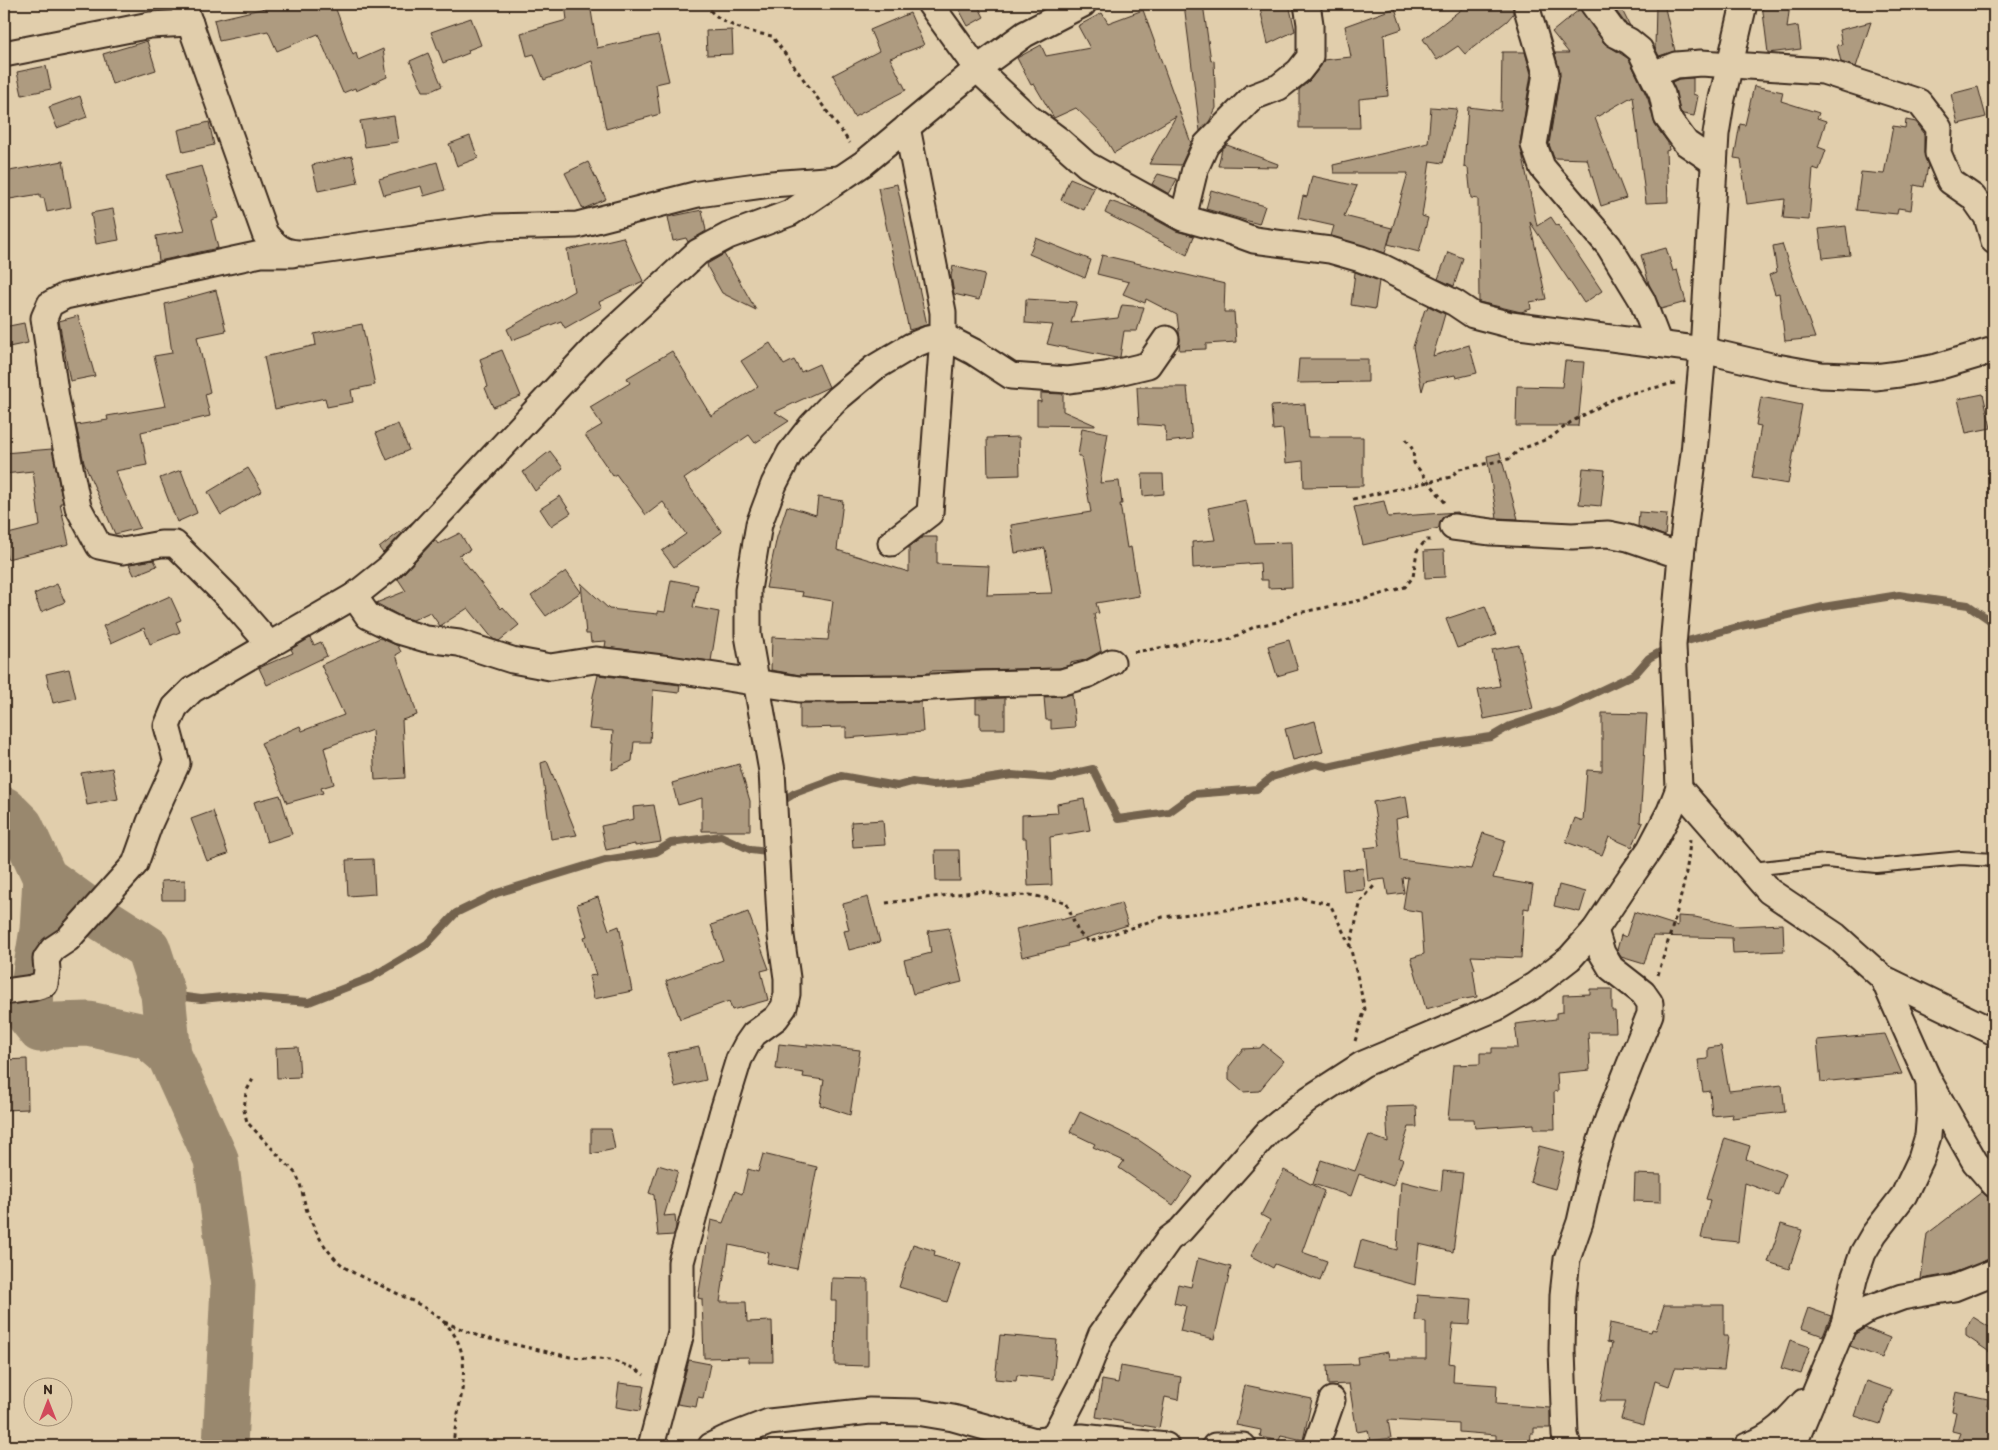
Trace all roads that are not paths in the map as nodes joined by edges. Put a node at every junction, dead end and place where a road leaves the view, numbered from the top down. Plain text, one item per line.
1 (930, 4) edge
2 (1084, 4) edge
3 (1307, 4) edge
4 (1527, 4) edge
5 (1593, 4) edge
6 (1744, 4) edge
7 (186, 14) edge
8 (4, 54) edge
9 (1730, 65) junction
10 (977, 69) junction
11 (1653, 74) junction
12 (907, 127) junction
13 (1714, 162) junction
14 (841, 179) junction
15 (1183, 218) junction
16 (1994, 241) edge
17 (292, 254) junction
18 (943, 336) junction
19 (1166, 339) dead end
20 (1659, 344) junction
21 (1703, 350) junction
22 (1994, 350) edge
23 (1453, 527) road end
24 (891, 543) dead end
25 (1681, 556) junction
26 (354, 596) junction
27 (270, 645) junction
28 (1112, 662) road end
29 (755, 682) junction
30 (1685, 795) junction
31 (1994, 860) edge
32 (1752, 869) junction
33 (1595, 930) junction
34 (1883, 978) junction
35 (4, 992) edge
36 (1994, 1032) edge
37 (1929, 1081) junction
38 (1994, 1184) edge
39 (1994, 1272) edge
40 (1844, 1324) junction
41 (1817, 1386) junction
42 (1332, 1400) dead end
43 (1040, 1443) edge
44 (1310, 1445) edge
45 (651, 1446) edge
46 (711, 1446) edge
47 (1166, 1446) edge
48 (1215, 1446) edge
49 (1243, 1446) edge
50 (1568, 1446) edge
51 (1747, 1446) edge
52 (1793, 1446) edge

1 - 10 street
2 - 10 street
3 - 15 street
4 - 20 street
5 - 11 street
6 - 9 street
7 - 8 street
7 - 17 street
9 - 11 street
9 - 13 street
9 - 16 street
10 - 12 street
10 - 15 street
11 - 13 street
12 - 14 street
12 - 18 street
13 - 21 street
14 - 17 street
14 - 26 street
15 - 20 street
17 - 27 street
18 - 19 street
18 - 24 street
18 - 29 street
20 - 21 street
21 - 22 street
21 - 25 street
23 - 25 street
25 - 30 street
26 - 27 street
26 - 29 street
27 - 35 street
28 - 29 street
29 - 45 street
30 - 32 street
30 - 33 street
31 - 32 lane
32 - 34 street
33 - 43 street
33 - 50 street
34 - 36 street
34 - 37 street
37 - 38 street
37 - 40 street
39 - 40 street
40 - 41 street
41 - 51 street
41 - 52 street
42 - 44 street
43 - 46 street
43 - 47 street
48 - 49 street

